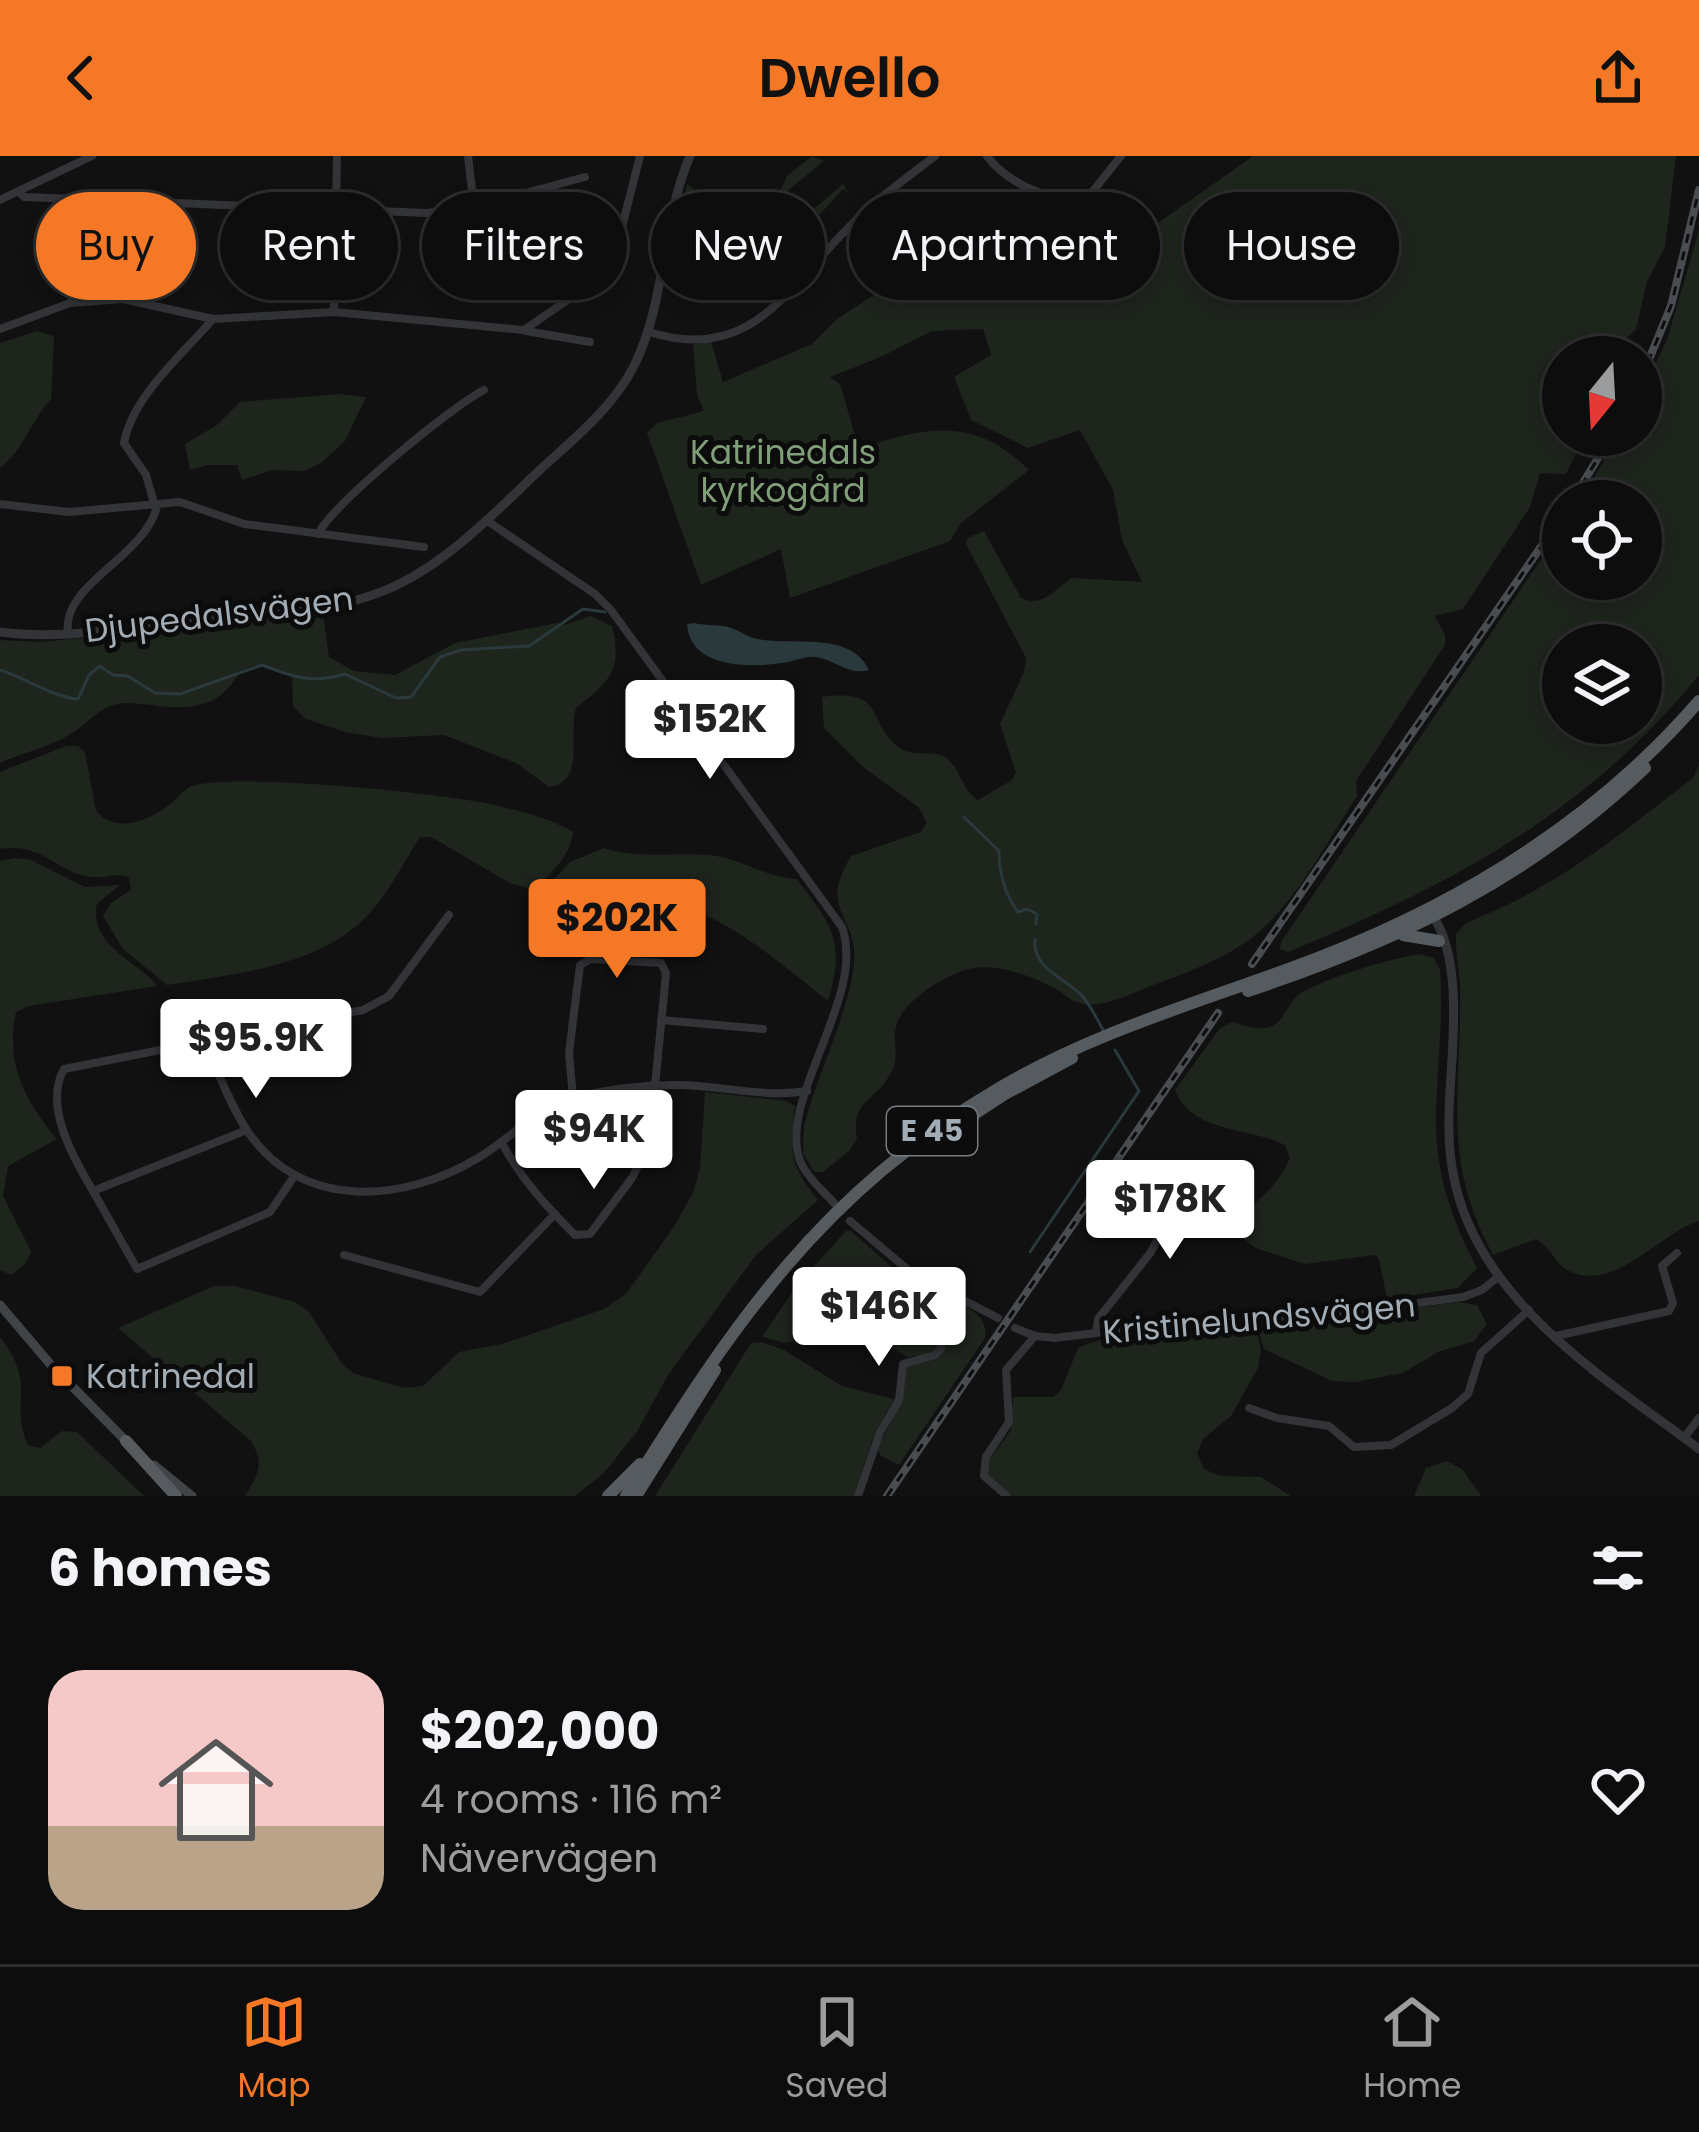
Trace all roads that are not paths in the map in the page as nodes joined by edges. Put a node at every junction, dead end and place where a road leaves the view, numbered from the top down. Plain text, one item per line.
1 (60, 156) edge
2 (92, 156) edge
3 (337, 156) edge
4 (468, 156) edge
5 (640, 156) edge
6 (690, 156) edge
7 (934, 156) edge
8 (987, 156) edge
9 (1121, 156) edge
10 (67, 168) junction
11 (585, 177) dead end
12 (19, 192) junction
13 (337, 192) edge
14 (472, 192) edge
15 (531, 192) edge
16 (0, 200) edge
17 (220, 207) edge
18 (334, 300) edge
19 (334, 312) junction
20 (213, 319) junction
21 (0, 329) edge
22 (524, 330) junction
23 (649, 332) junction
24 (590, 342) dead end
25 (484, 390) dead end
26 (156, 502) junction
27 (0, 504) edge
28 (486, 520) junction
29 (318, 534) junction
30 (424, 548) dead end
31 (0, 632) edge
32 (68, 633) junction
33 (1699, 701) edge
34 (1699, 713) edge
35 (1431, 914) junction
36 (449, 915) dead end
37 (1395, 936) junction
38 (1441, 943) junction
39 (661, 1020) junction
40 (763, 1029) dead end
41 (204, 1041) junction
42 (655, 1086) junction
43 (807, 1091) junction
44 (573, 1098) junction
45 (247, 1130) junction
46 (502, 1143) junction
47 (295, 1175) junction
48 (1229, 1186) dead end
49 (93, 1191) junction
50 (835, 1204) dead end
51 (555, 1214) junction
52 (850, 1221) dead end
53 (1677, 1252) dead end
54 (344, 1255) dead end
55 (1498, 1277) junction
56 (920, 1278) junction
57 (0, 1306) edge
58 (1529, 1310) junction
59 (998, 1318) dead end
60 (1015, 1328) dead end
61 (1096, 1333) junction
62 (1035, 1336) junction
63 (1556, 1336) junction
64 (1249, 1408) dead end
65 (1699, 1418) edge
66 (1684, 1438) junction
67 (126, 1441) junction
68 (657, 1446) junction
69 (1699, 1449) edge
70 (176, 1496) edge
71 (192, 1496) edge
72 (608, 1496) edge
73 (626, 1496) edge
74 (636, 1496) edge
75 (858, 1496) edge
76 (1007, 1496) edge

1 - 10 street
2 - 10 street
3 - 13 street
4 - 14 street
5 - 22 street
6 - 23 street, Djupedalsvägen
7 - 23 street
8 - 9 street
10 - 12 street
11 - 15 street
12 - 16 street
12 - 17 street
18 - 19 street
19 - 20 street
19 - 22 street
20 - 21 street
20 - 26 street
22 - 24 street
23 - 28 street, Djupedalsvägen
25 - 29 street
26 - 27 street
26 - 29 street
26 - 32 street
28 - 32 street, Djupedalsvägen
28 - 43 street
29 - 30 street
31 - 32 street, Djupedalsvägen
33 - 35 highway, E 45
34 - 35 highway, E 45
35 - 37 highway, E 45
35 - 38 street
35 - 68 highway, E 45
36 - 41 street
37 - 38 highway
37 - 74 highway, E 45
38 - 55 street
39 - 40 street
39 - 42 street
39 - 44 street
41 - 45 street
41 - 49 street
42 - 43 street
42 - 44 street
42 - 51 street
43 - 50 street
44 - 46 street
45 - 47 street
45 - 49 street
46 - 47 street
46 - 51 street
47 - 49 street
48 - 61 street
51 - 54 street
52 - 56 street
53 - 63 street
55 - 58 street
55 - 61 street, Kristinelundsvägen
56 - 59 street
56 - 75 street
57 - 67 main road
58 - 63 street
58 - 64 street
60 - 62 street, Kristinelundsvägen
61 - 62 street, Kristinelundsvägen
62 - 76 street
63 - 66 street
65 - 66 street
66 - 69 street
67 - 70 highway
67 - 71 main road
68 - 72 highway
68 - 73 highway, E 45

